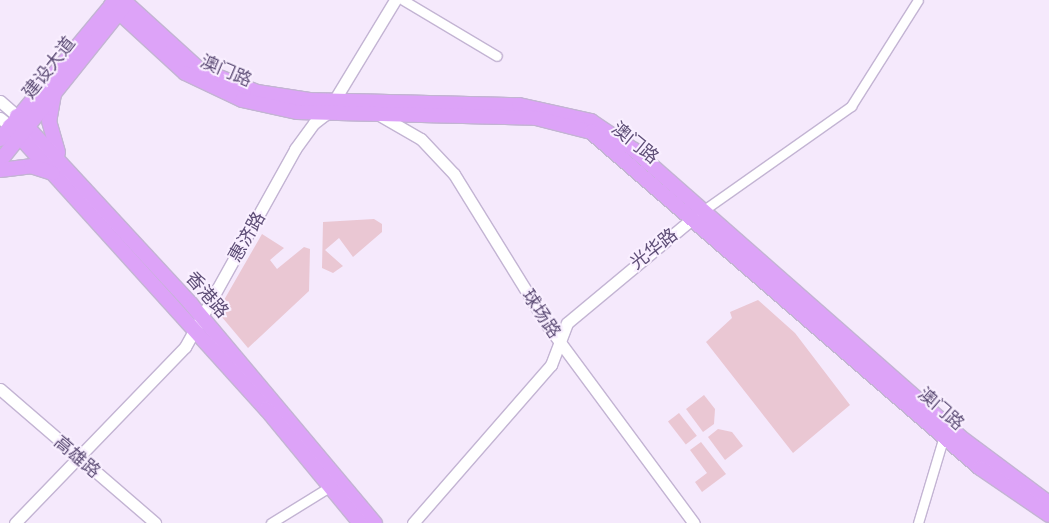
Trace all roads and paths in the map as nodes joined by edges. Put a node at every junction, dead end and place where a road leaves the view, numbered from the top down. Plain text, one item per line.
1 (395, 0) edge
2 (403, 0) edge
3 (918, 0) edge
4 (119, 3) edge
5 (497, 56) dead end
6 (55, 90) junction
7 (0, 101) edge
8 (329, 108) junction
9 (381, 116) junction
10 (15, 125) edge
11 (0, 139) edge
12 (0, 160) edge
13 (59, 169) junction
14 (0, 170) edge
15 (697, 215) junction
16 (199, 325) junction
17 (560, 343) junction
18 (0, 389) edge
19 (944, 436) junction
20 (76, 458) junction
21 (331, 486) junction
22 (1049, 503) edge
23 (1049, 515) edge
24 (15, 523) edge
25 (155, 523) edge
26 (271, 523) edge
27 (360, 523) edge
28 (375, 523) edge
29 (413, 523) edge
30 (694, 523) edge
31 (918, 523) edge

1 - 8 street, 惠济路
2 - 5 street
3 - 15 street, 光华路
4 - 6 main road, 建设大道
4 - 8 main road, 澳门路
4 - 10 main road, 建设大道
6 - 10 main road, 建设大道
6 - 13 main road
7 - 10 street, 香港路
8 - 9 main road, 澳门路
8 - 15 main road, 澳门路
8 - 16 street, 惠济路
9 - 15 main road, 澳门路
9 - 17 street, 球场路
10 - 11 main road, 建设大道
10 - 12 main road, 建设大道
10 - 13 main road, 香港路
13 - 14 main road
13 - 16 main road, 香港路
15 - 17 street, 光华路
15 - 19 main road, 澳门路
15 - 22 main road, 澳门路
16 - 20 street, 惠济路
16 - 21 main road, 香港路
16 - 28 main road, 香港路
17 - 29 street, 光华路
17 - 30 street, 球场路
18 - 20 street, 高雄路
19 - 23 main road, 澳门路
19 - 31 street
20 - 24 street, 惠济路
20 - 25 street, 高雄路
21 - 26 street
21 - 27 main road, 香港路

